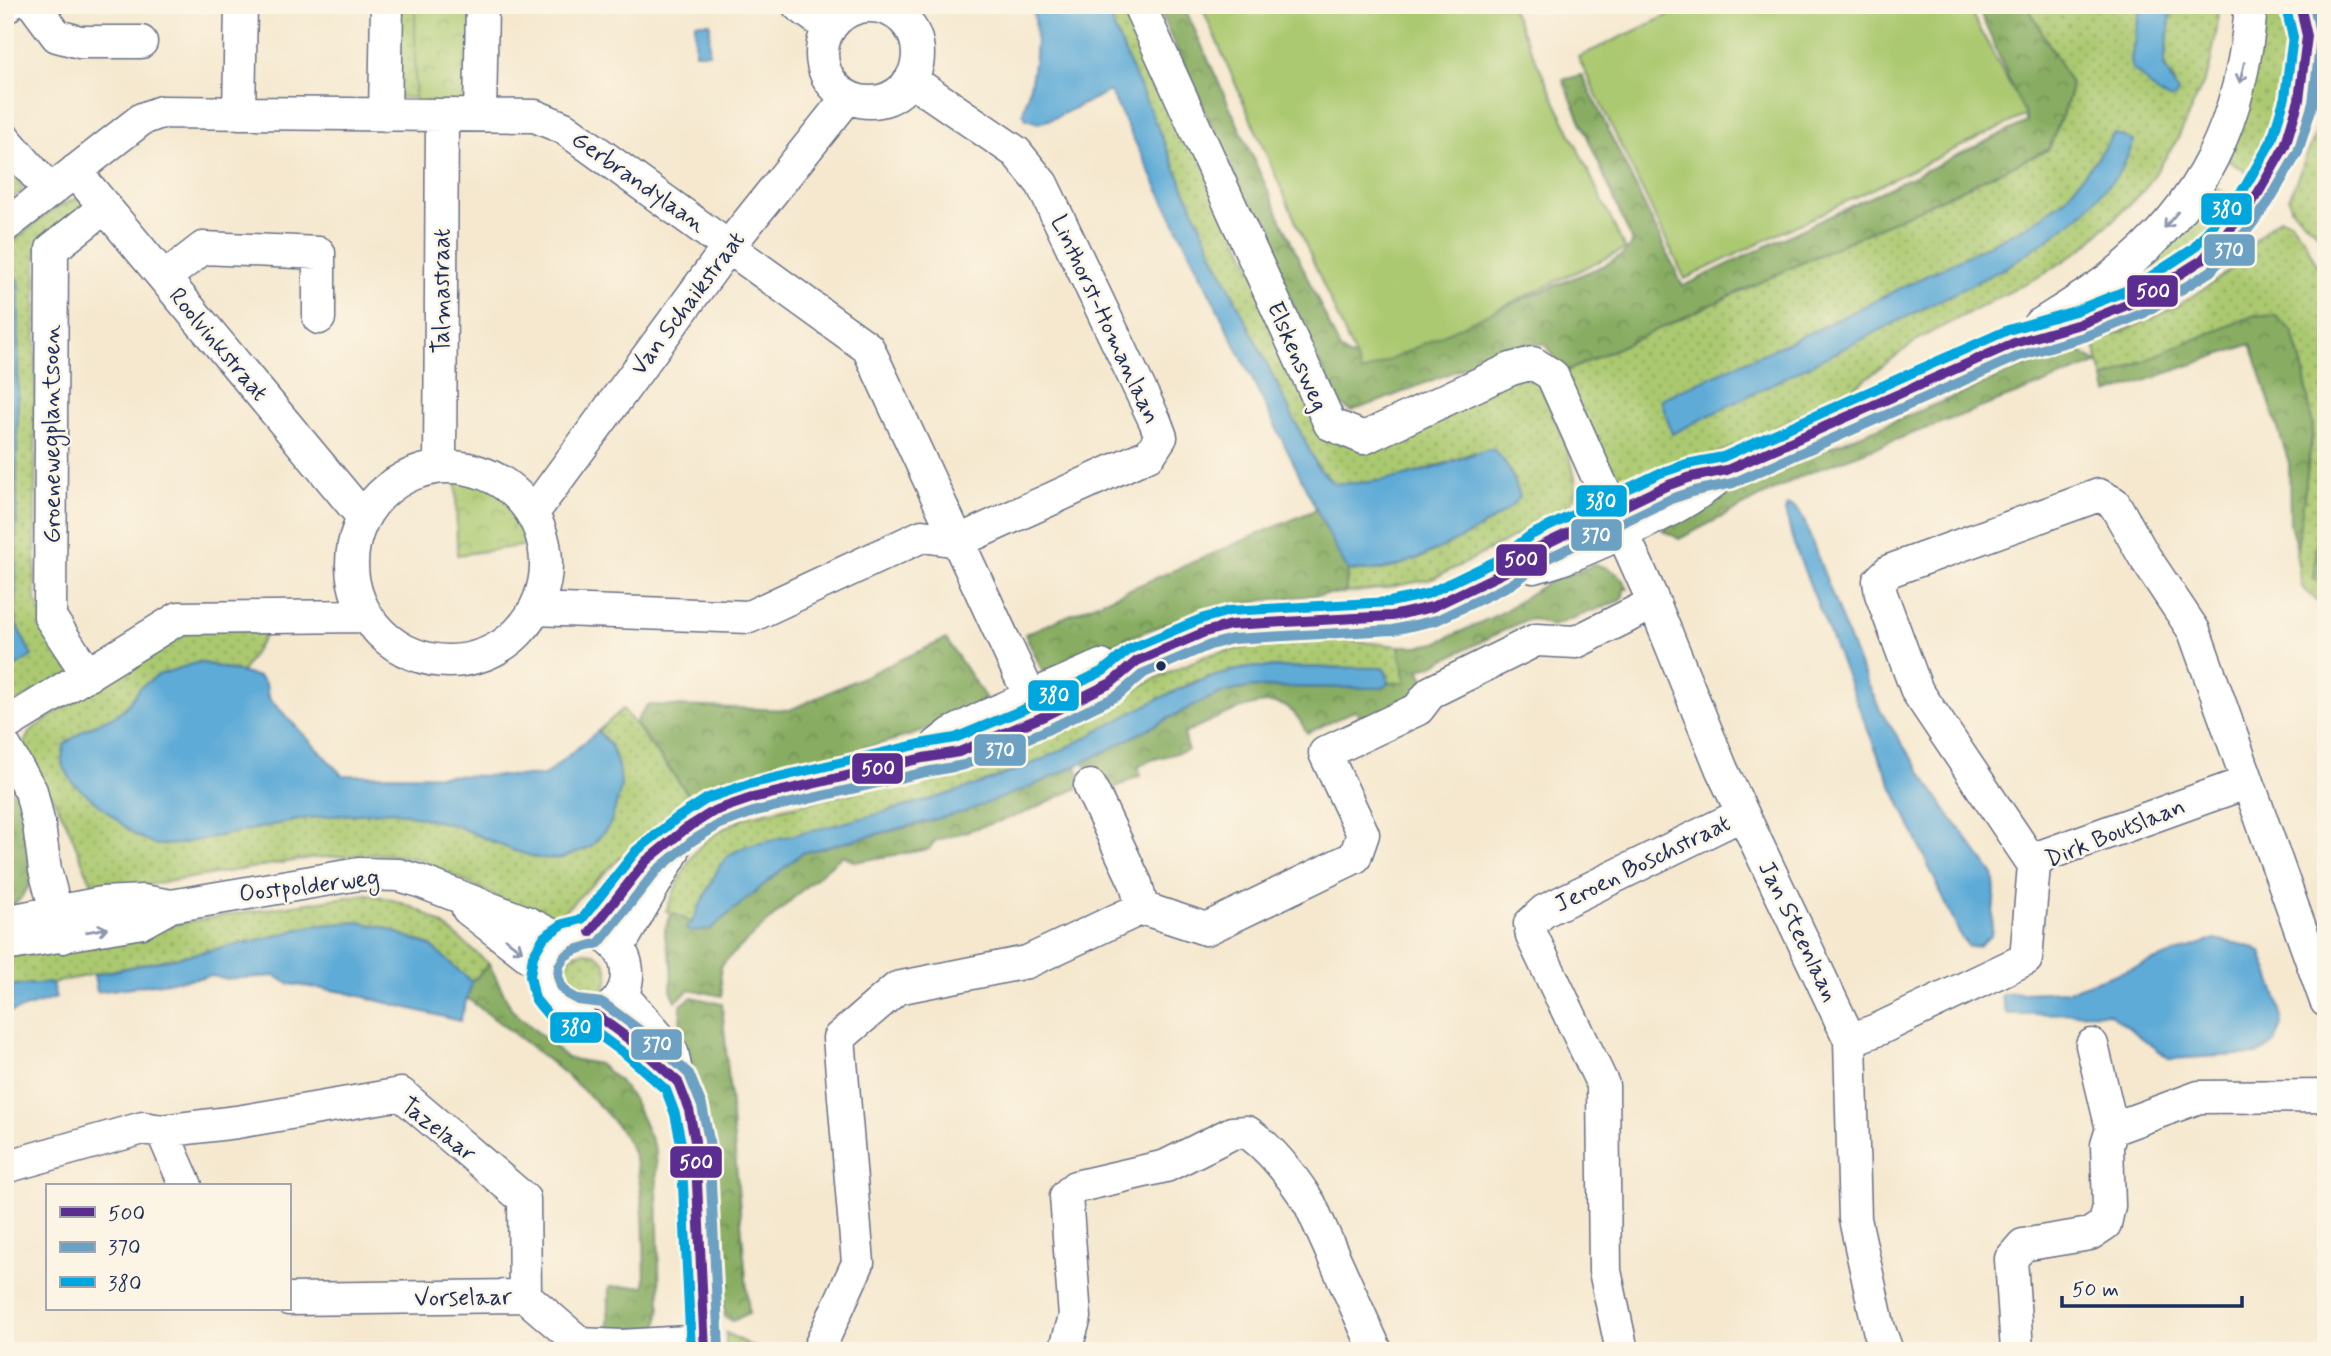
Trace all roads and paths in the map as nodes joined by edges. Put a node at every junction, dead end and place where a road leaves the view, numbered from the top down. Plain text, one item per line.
1 (34, 5) edge
2 (241, 5) edge
3 (387, 5) edge
4 (482, 5) edge
5 (798, 5) edge
6 (1139, 5) edge
7 (2251, 5) edge
8 (2300, 5) edge
9 (830, 28) junction
10 (141, 42) dead end
11 (911, 80) junction
12 (848, 97) junction
13 (239, 113) junction
14 (385, 114) junction
15 (442, 115) junction
16 (480, 116) junction
17 (5, 139) edge
18 (75, 171) junction
19 (50, 191) junction
20 (104, 208) junction
21 (5, 226) edge
22 (729, 246) junction
23 (164, 278) junction
24 (318, 318) dead end
25 (2014, 344) junction
26 (440, 467) junction
27 (532, 514) junction
28 (363, 517) junction
29 (1618, 522) junction
30 (959, 541) junction
31 (1654, 603) junction
32 (535, 609) junction
33 (366, 616) junction
34 (88, 675) junction
35 (1035, 707) junction
36 (5, 725) edge
37 (5, 747) edge
38 (2248, 782) junction
39 (1090, 786) dead end
40 (1743, 814) junction
41 (684, 830) junction
42 (2034, 865) junction
43 (445, 890) junction
44 (1142, 908) junction
45 (5, 922) edge
46 (60, 924) junction
47 (575, 936) junction
48 (5, 945) edge
49 (618, 948) junction
50 (544, 968) junction
51 (622, 995) junction
52 (2326, 1001) edge
53 (596, 1015) junction
54 (1850, 1040) junction
55 (2092, 1045) dead end
56 (678, 1082) junction
57 (2326, 1096) edge
58 (2112, 1129) junction
59 (163, 1131) junction
60 (5, 1167) edge
61 (185, 1184) edge
62 (525, 1296) junction
63 (290, 1299) edge
64 (704, 1346) edge
65 (622, 1348) edge
66 (1882, 1349) edge
67 (818, 1351) edge
68 (1065, 1351) edge
69 (1376, 1351) edge
70 (1622, 1351) edge
71 (2017, 1351) edge

1 - 10 street
2 - 13 street
3 - 14 street
4 - 16 street
5 - 9 street
6 - 29 street, Elskensweg
7 -> 25 street
8 - 25 street
9 - 11 street
9 - 12 street
11 - 12 street
11 - 30 street, Linthorst-Homanlaan
12 - 22 street, Van Schaikstraat
13 - 14 street, Gerbrandylaan
13 - 18 street, Gerbrandylaan
14 - 15 street, Gerbrandylaan
15 - 16 street, Gerbrandylaan
15 - 26 street, Talmastraat
16 - 22 street, Gerbrandylaan
17 - 19 street
18 - 19 street, Gerbrandylaan
18 - 20 street, Roolvinkstraat
19 - 21 street, Gerbrandylaan
20 - 23 street, Roolvinkstraat
20 - 34 street, Groenewegplantsoen
22 - 27 street, Van Schaikstraat
22 - 30 street, Gerbrandylaan
23 - 24 street
23 - 28 street, Roolvinkstraat
25 - 29 street
26 - 27 street
26 - 28 street
27 - 32 street
28 - 33 street
29 - 31 street, Jan Steenlaan
29 - 35 street
30 - 32 street
30 - 35 street, Gerbrandylaan
31 - 40 street, Jan Steenlaan
31 - 44 street
32 - 33 street
33 - 34 street
34 - 36 street
35 - 41 street
37 - 46 street
38 - 42 street, Dirk Boutslaan
38 - 42 street
38 - 52 street
39 - 44 street
40 - 54 street, Jan Steenlaan
40 - 70 street, Jeroen Boschstraat
41 - 47 street
41 - 49 street
42 - 54 street, Dirk Boutslaan
43 - 46 street, Oostpolderweg
43 - 47 street, Oostpolderweg
43 -> 50 street, Oostpolderweg
44 - 67 street
45 - 46 street, Oostpolderweg
46 - 48 street, Oostpolderweg
47 - 49 street
47 - 50 street
49 - 51 street
50 - 53 street
51 - 53 street
51 - 56 street
53 - 56 street
54 - 66 street, Jan Steenlaan
55 - 58 street
56 - 64 street
57 - 58 street
58 - 71 street
59 - 60 street
59 - 61 street
59 - 62 street, Tazelaar
62 - 63 street, Vorselaar
62 - 65 street, Vorselaar
64 - 65 street, Vorselaar
68 - 69 street

